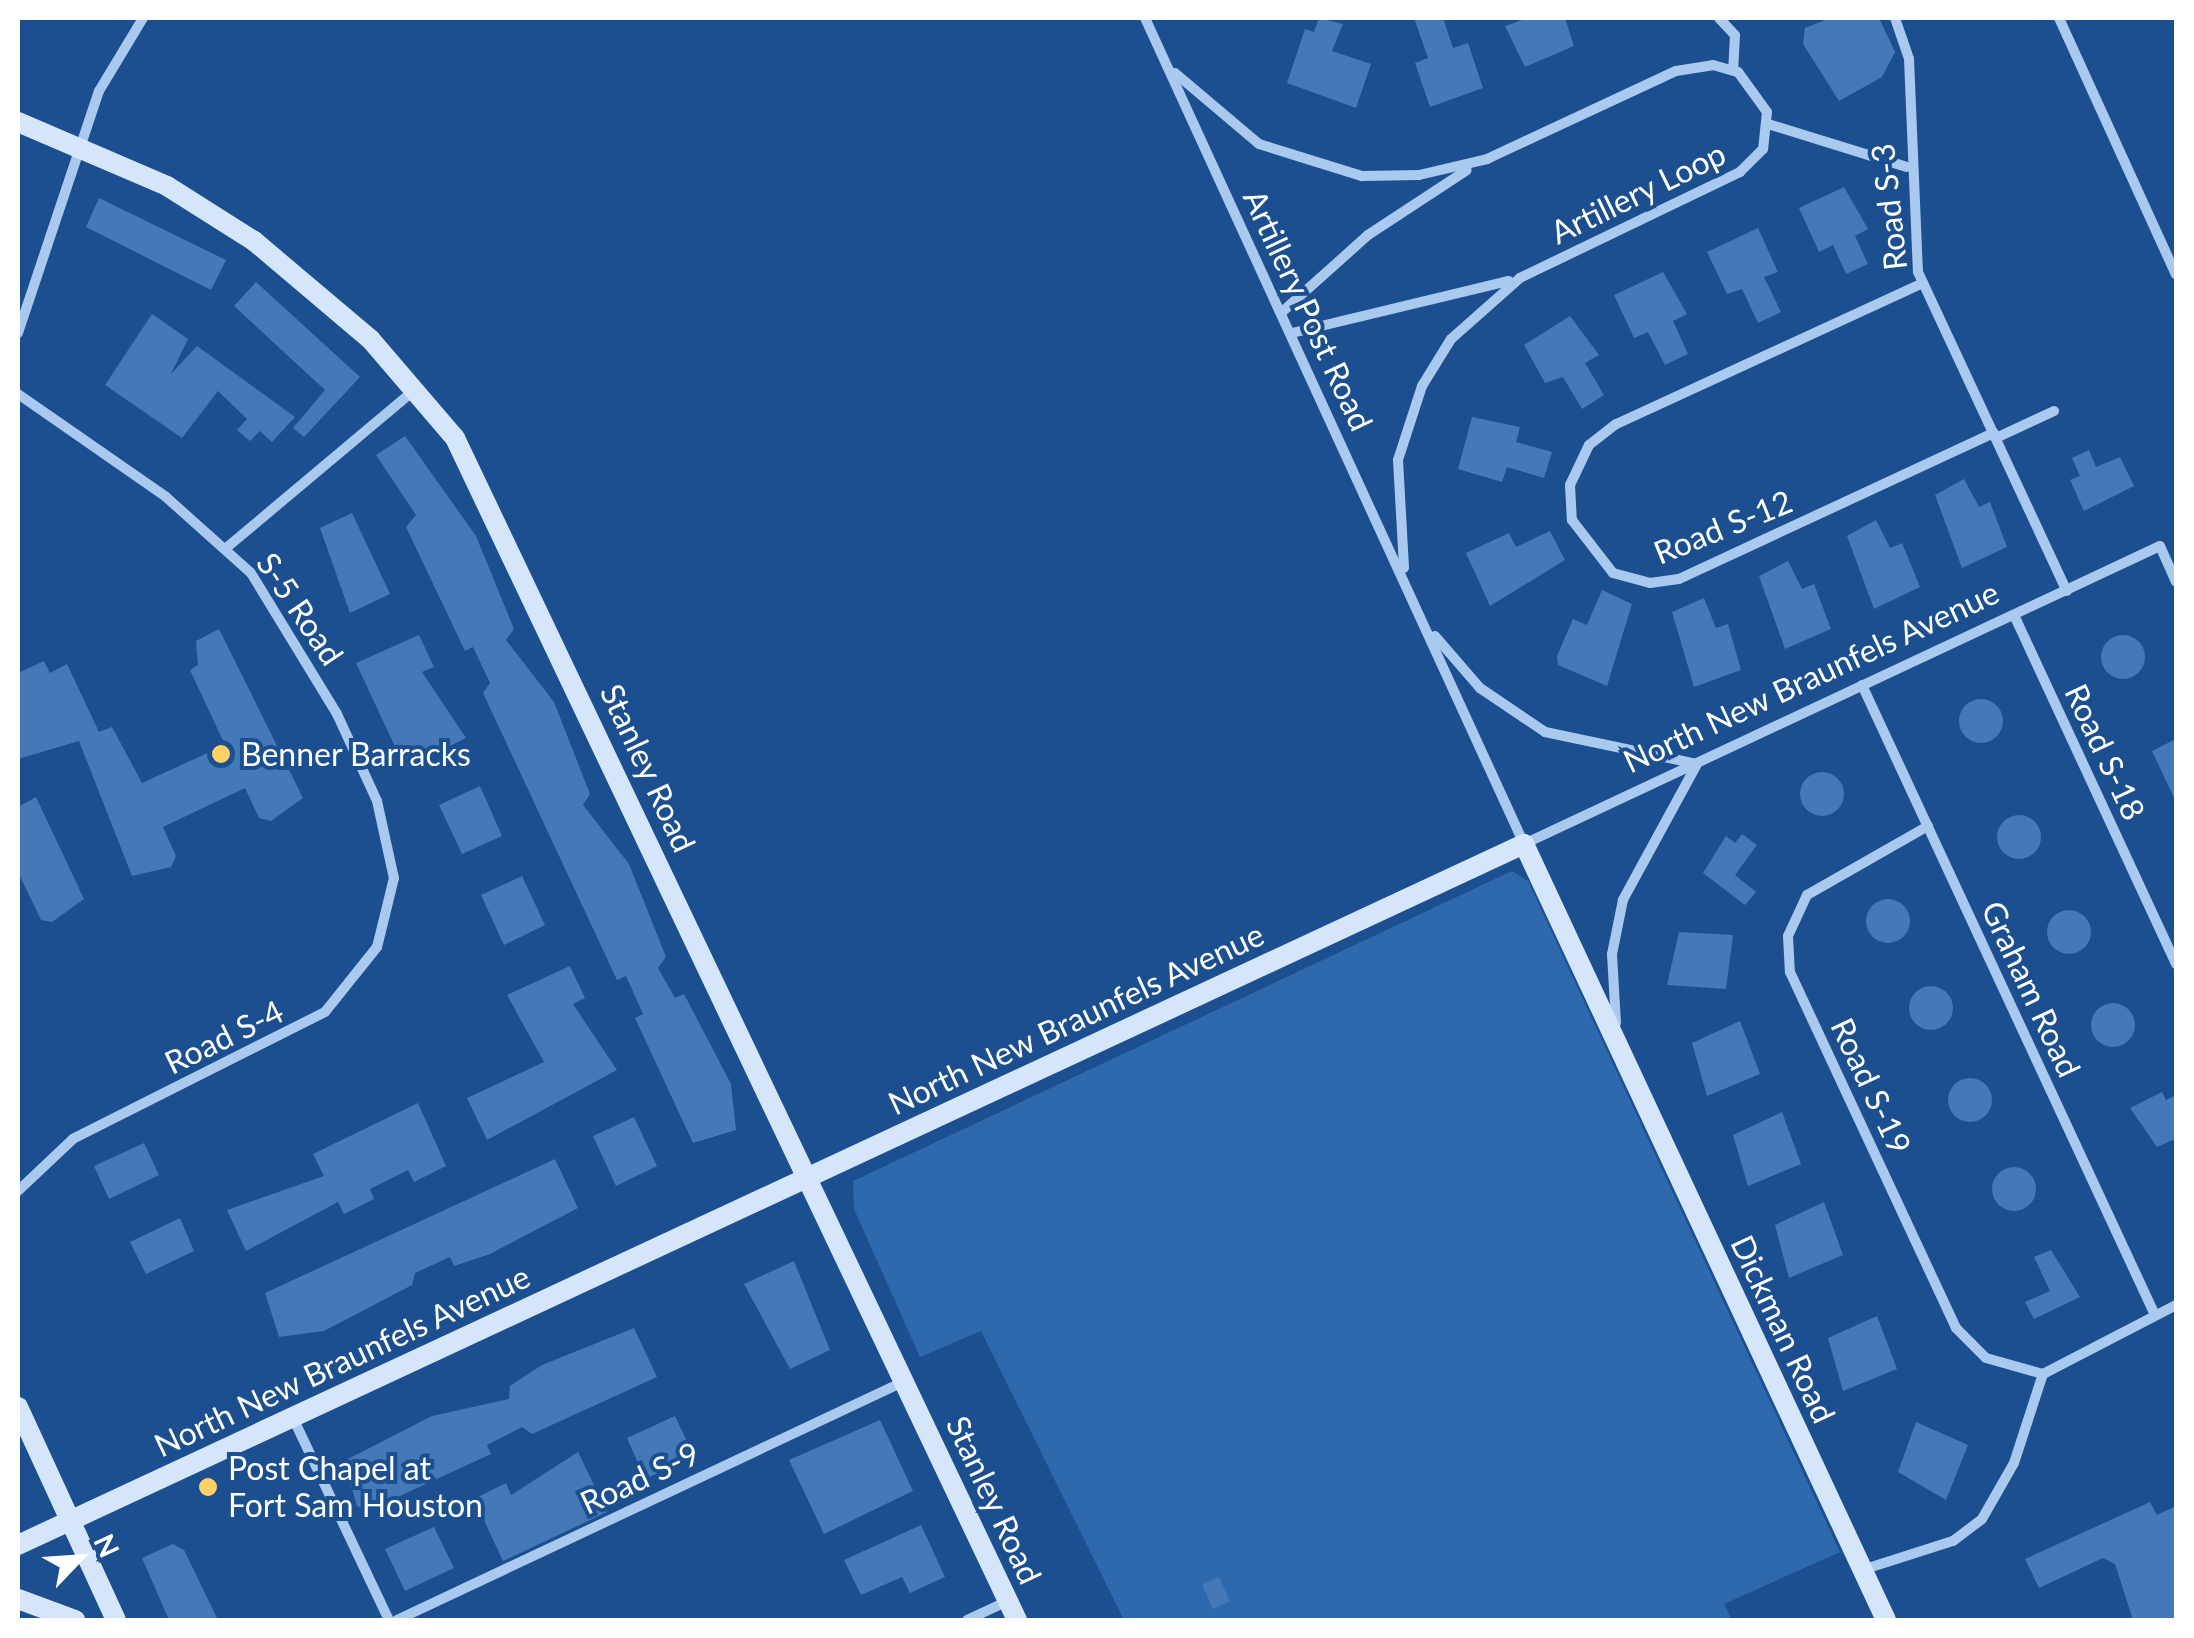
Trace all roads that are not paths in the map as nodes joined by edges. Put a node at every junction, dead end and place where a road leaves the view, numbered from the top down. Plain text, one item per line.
1 (143, 18) edge
2 (1145, 18) edge
3 (1719, 18) edge
4 (1895, 18) edge
5 (2059, 18) edge
6 (1166, 62) junction
7 (1734, 70) junction
8 (18, 122) edge
9 (1768, 124) junction
10 (80, 148) junction
11 (1487, 159) junction
12 (1907, 168) junction
13 (2176, 275) edge
14 (1520, 278) junction
15 (1922, 283) junction
16 (1282, 312) junction
17 (18, 332) edge
18 (1292, 334) junction
19 (417, 389) junction
20 (18, 394) edge
21 (2054, 411) dead end
22 (1995, 436) junction
23 (225, 549) junction
24 (2176, 582) edge
25 (1406, 584) junction
26 (2067, 591) junction
27 (2014, 615) junction
28 (1425, 624) junction
29 (1862, 685) junction
30 (1697, 764) junction
31 (1928, 826) junction
32 (1524, 844) junction
33 (394, 878) joint
34 (2176, 964) edge
35 (1626, 1062) junction
36 (807, 1178) junction
37 (18, 1192) edge
38 (2176, 1305) edge
39 (2155, 1314) junction
40 (2043, 1374) junction
41 (905, 1381) junction
42 (18, 1406) edge
43 (292, 1417) junction
44 (70, 1520) junction
45 (18, 1545) edge
46 (1862, 1570) junction
47 (18, 1599) edge
48 (1012, 1611) edge
49 (75, 1620) edge
50 (116, 1620) edge
51 (389, 1620) edge
52 (398, 1620) edge
53 (967, 1620) edge
54 (1886, 1620) edge

1 - 10 street
2 - 6 street, Artillery Post Road
3 - 7 street
4 - 12 street, Road S-3
5 - 13 street
6 - 11 street
6 - 16 street, Artillery Post Road
7 - 9 street
7 - 11 street
8 - 10 street, Stanley Road
9 - 12 street
9 - 14 street, Artillery Loop
10 - 17 street
10 - 19 street, Stanley Road
11 - 16 street
12 - 15 street, Road S-3
14 - 18 street
14 - 25 street, Artillery Loop
15 - 22 street, Road S-3
15 - 22 street, Road S-12
16 - 18 street, Artillery Post Road
18 - 25 street, Artillery Post Road
19 - 23 street, S-5 Road
19 - 36 street, Stanley Road
20 - 23 street
21 - 22 street
22 - 26 street, Road S-3
23 - 33 street, S-5 Road
24 - 26 street, North New Braunfels Avenue
25 - 28 street, Artillery Post Road
26 - 27 street, North New Braunfels Avenue
27 - 29 street, North New Braunfels Avenue
27 - 34 street, Road S-18
28 - 30 street, Artillery Post Road
28 - 32 street, Artillery Post Road
29 - 30 street, North New Braunfels Avenue
29 - 31 street, Graham Road
30 - 32 street, North New Braunfels Avenue
30 - 35 street, Dickman Road
31 - 39 street, Graham Road
31 - 40 street, Road S-19
32 - 35 street, Dickman Road
32 - 36 street, North New Braunfels Avenue
33 - 37 street, Road S-4
35 - 46 street, Dickman Road
36 - 41 street, Stanley Road
36 - 43 street, North New Braunfels Avenue
38 - 39 street
39 - 40 street
40 - 46 street
41 - 48 street, Stanley Road
41 - 52 street, Road S-9
42 - 44 street
43 - 44 street, North New Braunfels Avenue
43 - 51 street
44 - 45 street, North New Braunfels Avenue
44 - 50 street
46 - 54 street, Dickman Road
47 - 49 street
48 - 53 street

